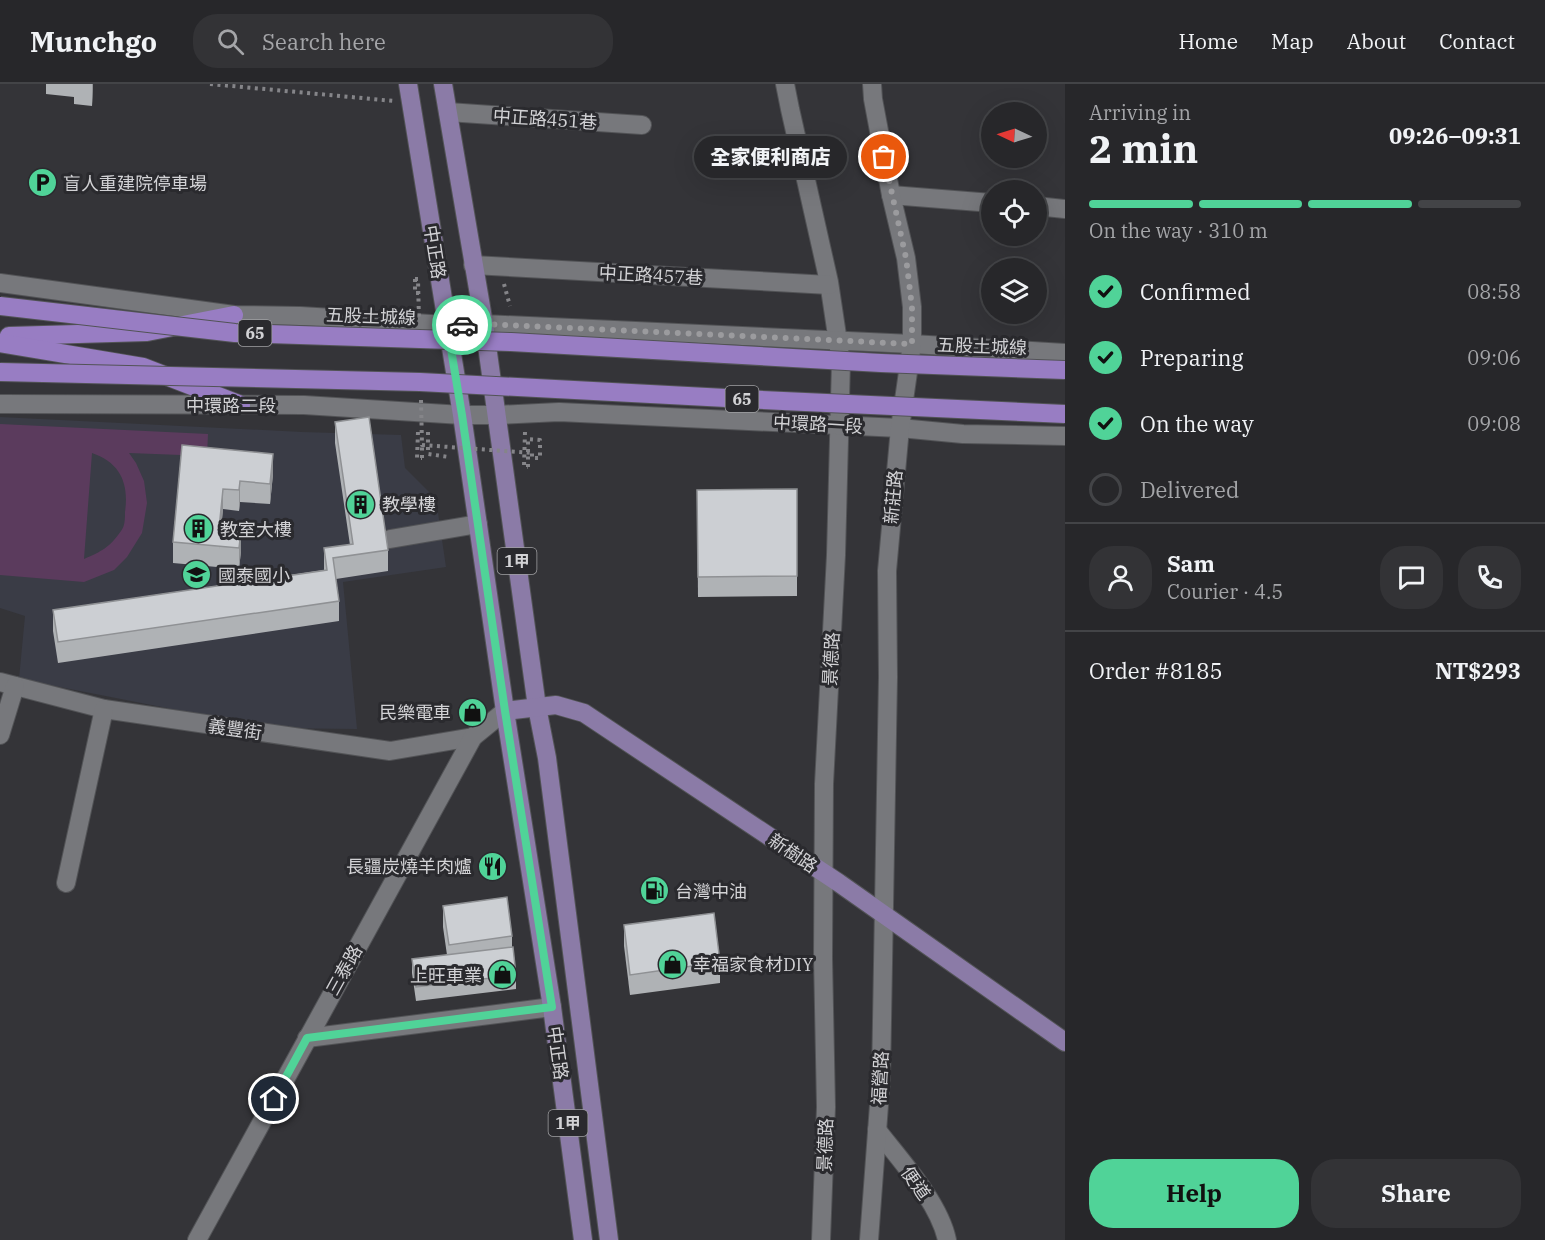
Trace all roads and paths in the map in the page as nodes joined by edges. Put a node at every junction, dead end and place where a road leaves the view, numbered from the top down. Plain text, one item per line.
1 (210, 84) edge
2 (408, 84) edge
3 (443, 84) edge
4 (785, 84) edge
5 (872, 84) edge
6 (411, 108) junction
7 (448, 112) junction
8 (642, 125) dead end
9 (891, 195) junction
10 (981, 202) edge
11 (1047, 207) edge
12 (1065, 208) edge
13 (473, 265) junction
14 (422, 278) dead end
15 (0, 283) edge
16 (829, 285) junction
17 (418, 294) dead end
18 (0, 306) edge
19 (234, 315) junction
20 (484, 324) junction
21 (447, 325) junction
22 (0, 336) edge
23 (838, 341) junction
24 (0, 343) edge
25 (912, 344) junction
26 (1065, 353) edge
27 (1065, 370) edge
28 (0, 372) edge
29 (0, 404) edge
30 (241, 405) junction
31 (1065, 414) edge
32 (462, 415) junction
33 (497, 415) junction
34 (838, 425) junction
35 (900, 428) junction
36 (1065, 436) edge
37 (422, 446) dead end
38 (532, 453) dead end
39 (449, 456) dead end
40 (528, 467) dead end
41 (478, 524) junction
42 (390, 539) dead end
43 (7, 684) edge
44 (537, 707) junction
45 (104, 709) junction
46 (505, 711) junction
47 (0, 735) edge
48 (473, 737) junction
49 (823, 873) junction
50 (66, 883) dead end
51 (885, 916) junction
52 (552, 1007) junction
53 (307, 1038) junction
54 (1065, 1042) edge
55 (878, 1130) junction
56 (197, 1240) edge
57 (583, 1240) edge
58 (609, 1240) edge
59 (821, 1240) edge
60 (869, 1240) edge
61 (947, 1240) edge

1 - 6 path
2 - 6 main road, 中正路 / 1甲
3 - 7 main road, 中正路 / 1甲
4 - 16 street, 景德路
5 - 9 street, 新莊路
6 - 21 main road, 中正路 / 1甲
7 - 8 street, 中正路451巷
7 - 13 main road, 中正路 / 1甲
9 - 10 street
9 - 25 street, 新莊路
11 - 12 street
13 - 16 street, 中正路457巷
13 - 20 main road, 中正路 / 1甲
14 - 17 path, bridge
15 - 19 street
16 - 23 street, 景德路
18 - 27 highway, 五股土城線 / 65, bridge
19 - 21 street
19 - 22 highway
20 - 21 street
20 - 23 street
20 - 33 main road, 中正路 / 1甲
21 - 32 main road, 中正路 / 1甲
23 - 25 street
23 - 34 street, 景德路
24 - 30 highway
25 - 26 street
25 - 35 street, 新莊路
28 - 31 highway, 65, bridge
29 - 30 street, 中環路二段
30 - 32 street, 中環路二段
32 - 33 street, 中環路一段
32 - 41 main road, 中正路 / 1甲
33 - 34 street, 中環路一段
33 - 44 main road, 中正路 / 1甲
34 - 35 street, 中環路一段
34 - 49 street, 景德路
35 - 36 street, 中環路一段
35 - 51 street, 新莊路
37 - 39 path, bridge
38 - 40 path
41 - 42 street
41 - 46 main road, 中正路 / 1甲
43 - 45 street, 義豐街
43 - 47 street
44 - 46 main road, 新樹路
44 - 49 main road, 新樹路
44 - 58 main road, 中正路 / 1甲
45 - 48 street, 義豐街
45 - 50 street
46 - 48 street, 三泰路
46 - 52 main road, 中正路 / 1甲
48 - 53 street, 三泰路
49 - 51 main road, 新樹路
49 - 59 street, 景德路
51 - 54 main road, 新樹路
51 - 55 street, 福營路
52 - 53 street
52 - 57 main road, 中正路 / 1甲
53 - 56 street, 三泰路
55 - 60 street, 福營路
55 - 61 street, 便道

